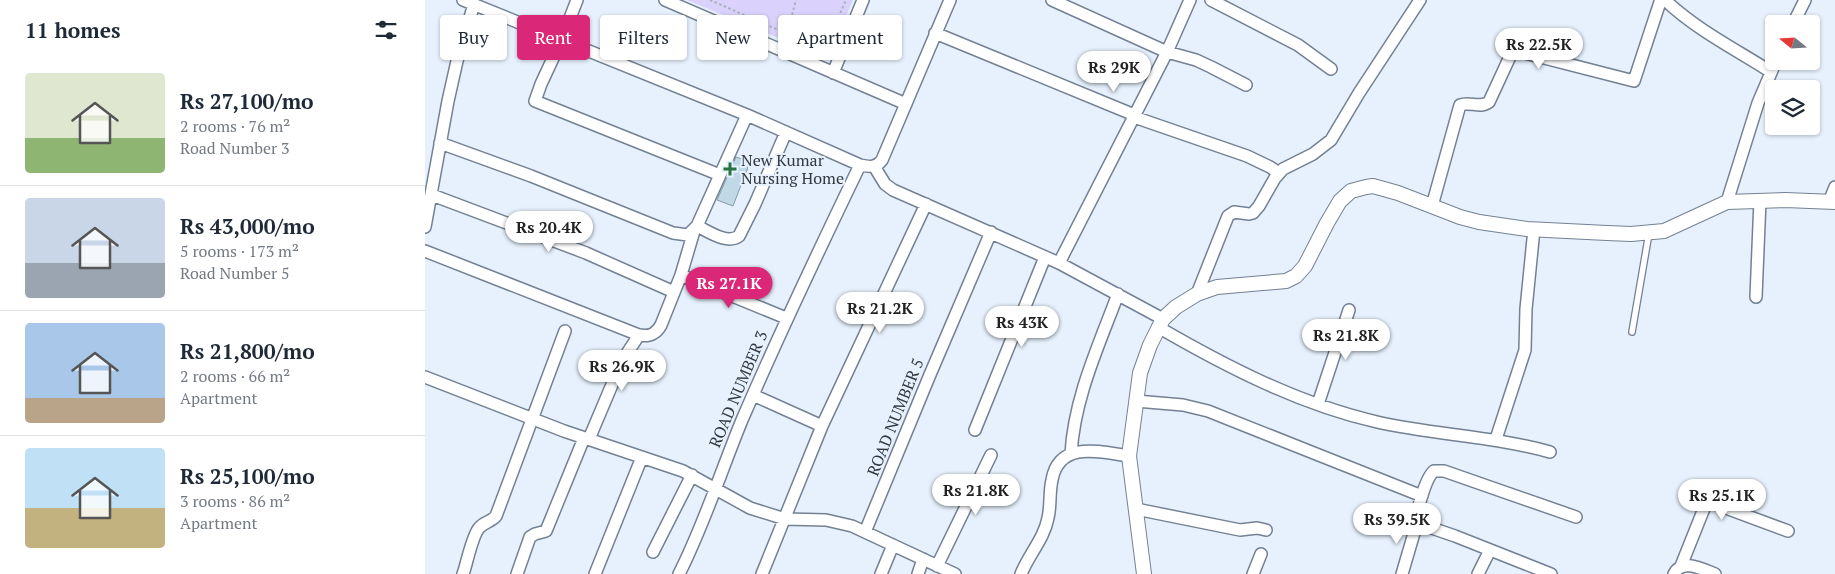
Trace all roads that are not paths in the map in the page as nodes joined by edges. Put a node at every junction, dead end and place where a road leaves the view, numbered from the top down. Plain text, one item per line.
1 (577, 0) edge
2 (665, 0) edge
3 (863, 0) edge
4 (950, 0) edge
5 (1052, 0) edge
6 (1190, 0) edge
7 (1211, 0) edge
8 (1420, 0) edge
9 (1805, 0) edge
10 (1662, 1) edge
11 (468, 2) edge
12 (490, 5) edge
13 (571, 15) edge
14 (1798, 15) edge
15 (517, 19) edge
16 (935, 33) junction
17 (1167, 52) junction
18 (590, 53) edge
19 (552, 60) edge
20 (1765, 63) edge
21 (1331, 69) dead end
22 (1772, 70) edge
23 (833, 73) junction
24 (1247, 85) dead end
25 (906, 104) junction
26 (747, 115) junction
27 (1134, 117) junction
28 (786, 132) junction
29 (440, 143) junction
30 (861, 165) junction
31 (874, 166) junction
32 (1279, 173) junction
33 (720, 175) junction
34 (1835, 186) edge
35 (432, 196) junction
36 (1760, 200) junction
37 (1727, 202) junction
38 (1832, 202) edge
39 (926, 204) junction
40 (1432, 206) junction
41 (425, 227) edge
42 (695, 228) junction
43 (1534, 229) junction
44 (991, 232) junction
45 (1649, 233) junction
46 (425, 251) edge
47 (1045, 257) junction
48 (1059, 263) junction
49 (681, 275) junction
50 (674, 292) junction
51 (1119, 294) junction
52 (1197, 294) junction
53 (1756, 297) dead end
54 (1349, 310) dead end
55 (786, 318) junction
56 (1161, 323) junction
57 (565, 330) dead end
58 (1632, 332) dead end
59 (639, 335) junction
60 (425, 377) edge
61 (753, 395) junction
62 (1136, 401) junction
63 (1318, 404) junction
64 (532, 418) junction
65 (822, 426) junction
66 (975, 430) dead end
67 (587, 438) junction
68 (1496, 439) junction
69 (1550, 452) dead end
70 (1071, 454) junction
71 (991, 455) dead end
72 (1129, 456) junction
73 (642, 457) junction
74 (692, 475) junction
75 (714, 488) junction
76 (1422, 496) junction
77 (1136, 509) junction
78 (1576, 517) dead end
79 (785, 519) junction
80 (1417, 524) junction
81 (1266, 530) dead end
82 (1788, 531) dead end
83 (865, 532) junction
84 (893, 545) junction
85 (1490, 550) junction
86 (653, 552) dead end
87 (1261, 554) dead end
88 (923, 559) junction
89 (937, 566) junction
90 (1677, 570) edge
91 (463, 574) edge
92 (517, 574) edge
93 (595, 574) edge
94 (679, 574) edge
95 (762, 574) edge
96 (881, 574) edge
97 (918, 574) edge
98 (955, 574) edge
99 (1021, 574) edge
100 (1144, 574) edge
101 (1253, 574) edge
102 (1402, 574) edge
103 (1478, 574) edge
104 (1551, 574) edge
105 (1715, 574) edge

1 - 13 street
2 - 23 street
3 - 23 street
4 - 16 street
5 - 17 street
6 - 17 street
7 - 21 street
8 - 32 street
9 - 14 street
10 - 20 street
10 - 40 street
11 - 12 street
11 - 29 street
12 - 15 street
16 - 25 street
16 - 27 street
17 - 24 street
17 - 27 street
18 - 26 street
19 - 33 street
22 - 37 street
23 - 25 street
25 - 31 street
26 - 28 street
26 - 33 street
27 - 32 street
27 - 48 street
28 - 30 street
28 - 42 street
29 - 35 street
29 - 42 street
30 - 31 street
30 - 55 street, ROAD NUMBER 3
31 - 39 street
32 - 52 street
33 - 42 street
34 - 38 street
35 - 41 street
35 - 50 street
36 - 37 street
36 - 38 street
36 - 53 street
37 - 45 street
39 - 44 street
39 - 65 street
40 - 43 street
40 - 52 street
42 - 49 street
43 - 45 street
43 - 68 street
44 - 47 street
44 - 83 street, ROAD NUMBER 5
45 - 58 lane
46 - 59 street
47 - 48 street
47 - 66 street
48 - 51 street
49 - 50 street
49 - 55 street
50 - 59 street
51 - 56 street
51 - 70 street
52 - 56 street
54 - 63 street
55 - 61 street, ROAD NUMBER 3
56 - 62 street
56 - 63 street
57 - 64 street
59 - 67 street
60 - 64 street
61 - 65 street
61 - 75 street, ROAD NUMBER 3
62 - 72 street
62 - 76 street
63 - 68 street
64 - 67 street
64 - 91 street
65 - 79 street
67 - 73 street
67 - 92 street
68 - 69 street
70 - 72 street
70 - 99 street
71 - 89 street
72 - 77 street
73 - 74 street
73 - 93 street
74 - 75 street
74 - 86 street
75 - 79 street
75 - 94 street, ROAD NUMBER 3
76 - 78 street
76 - 80 street
77 - 81 street
77 - 100 street
79 - 83 street
79 - 95 street
80 - 85 street
80 - 102 street
82 - 90 street
83 - 84 street
84 - 88 street
84 - 96 street
85 - 103 street
85 - 104 street
87 - 101 street
88 - 89 street
88 - 97 street
89 - 98 street
90 - 105 street

